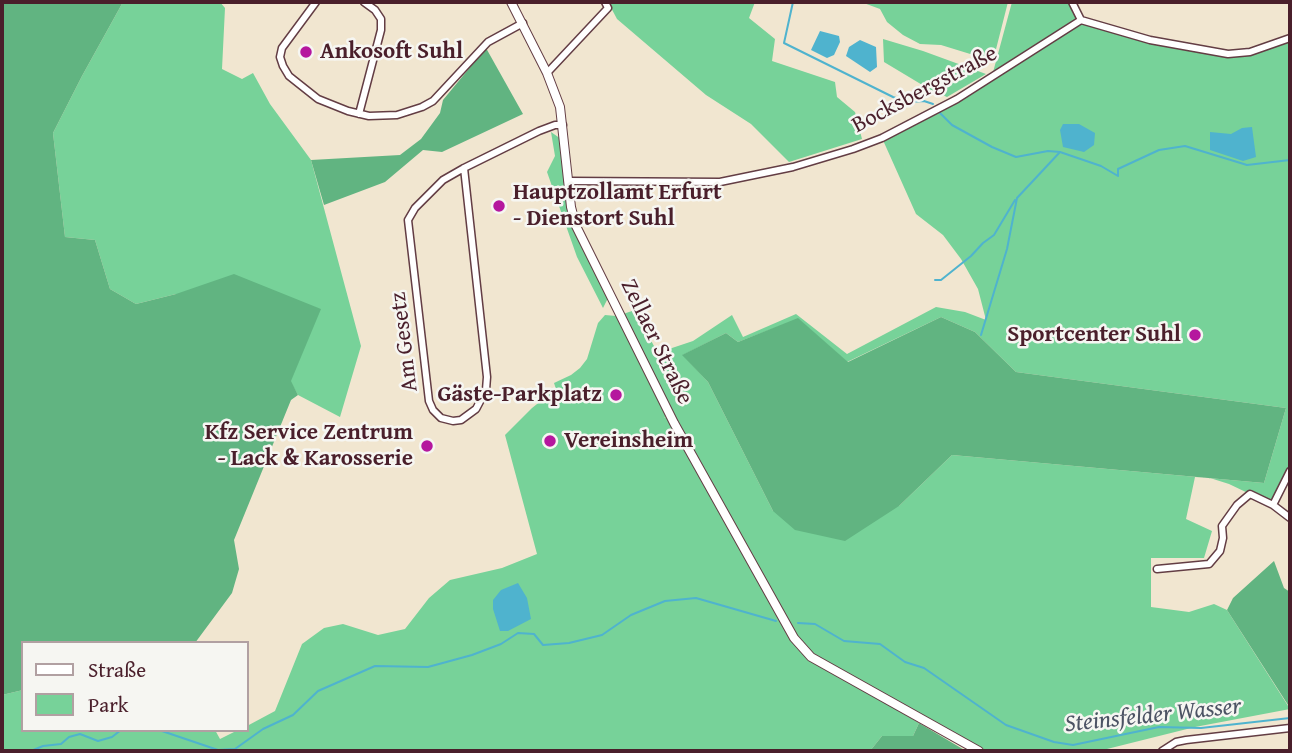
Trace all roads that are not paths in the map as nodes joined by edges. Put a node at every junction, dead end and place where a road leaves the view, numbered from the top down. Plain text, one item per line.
1 (316, 2) edge
2 (364, 2) edge
3 (511, 2) edge
4 (605, 2) edge
5 (1072, 2) edge
6 (1081, 20) junction
7 (523, 23) junction
8 (1290, 38) edge
9 (547, 73) junction
10 (359, 114) junction
11 (563, 125) junction
12 (464, 168) junction
13 (568, 181) junction
14 (1290, 471) edge
15 (1273, 505) junction
16 (1290, 518) edge
17 (1157, 569) dead end
18 (1290, 728) edge
19 (978, 751) edge
20 (1163, 751) edge

1 - 10 street
2 - 10 street
3 - 7 street, Zellaer Straße
4 - 9 street
5 - 6 street
6 - 8 street
6 - 13 street, Bocksbergstraße
7 - 9 street, Zellaer Straße
7 - 10 street
9 - 11 street, Zellaer Straße
11 - 12 street, Am Gesetz
11 - 13 street, Zellaer Straße
12 - 12 street, Am Gesetz
13 - 19 street, Zellaer Straße
14 - 15 street
15 - 16 street
15 - 17 street
18 - 20 street

